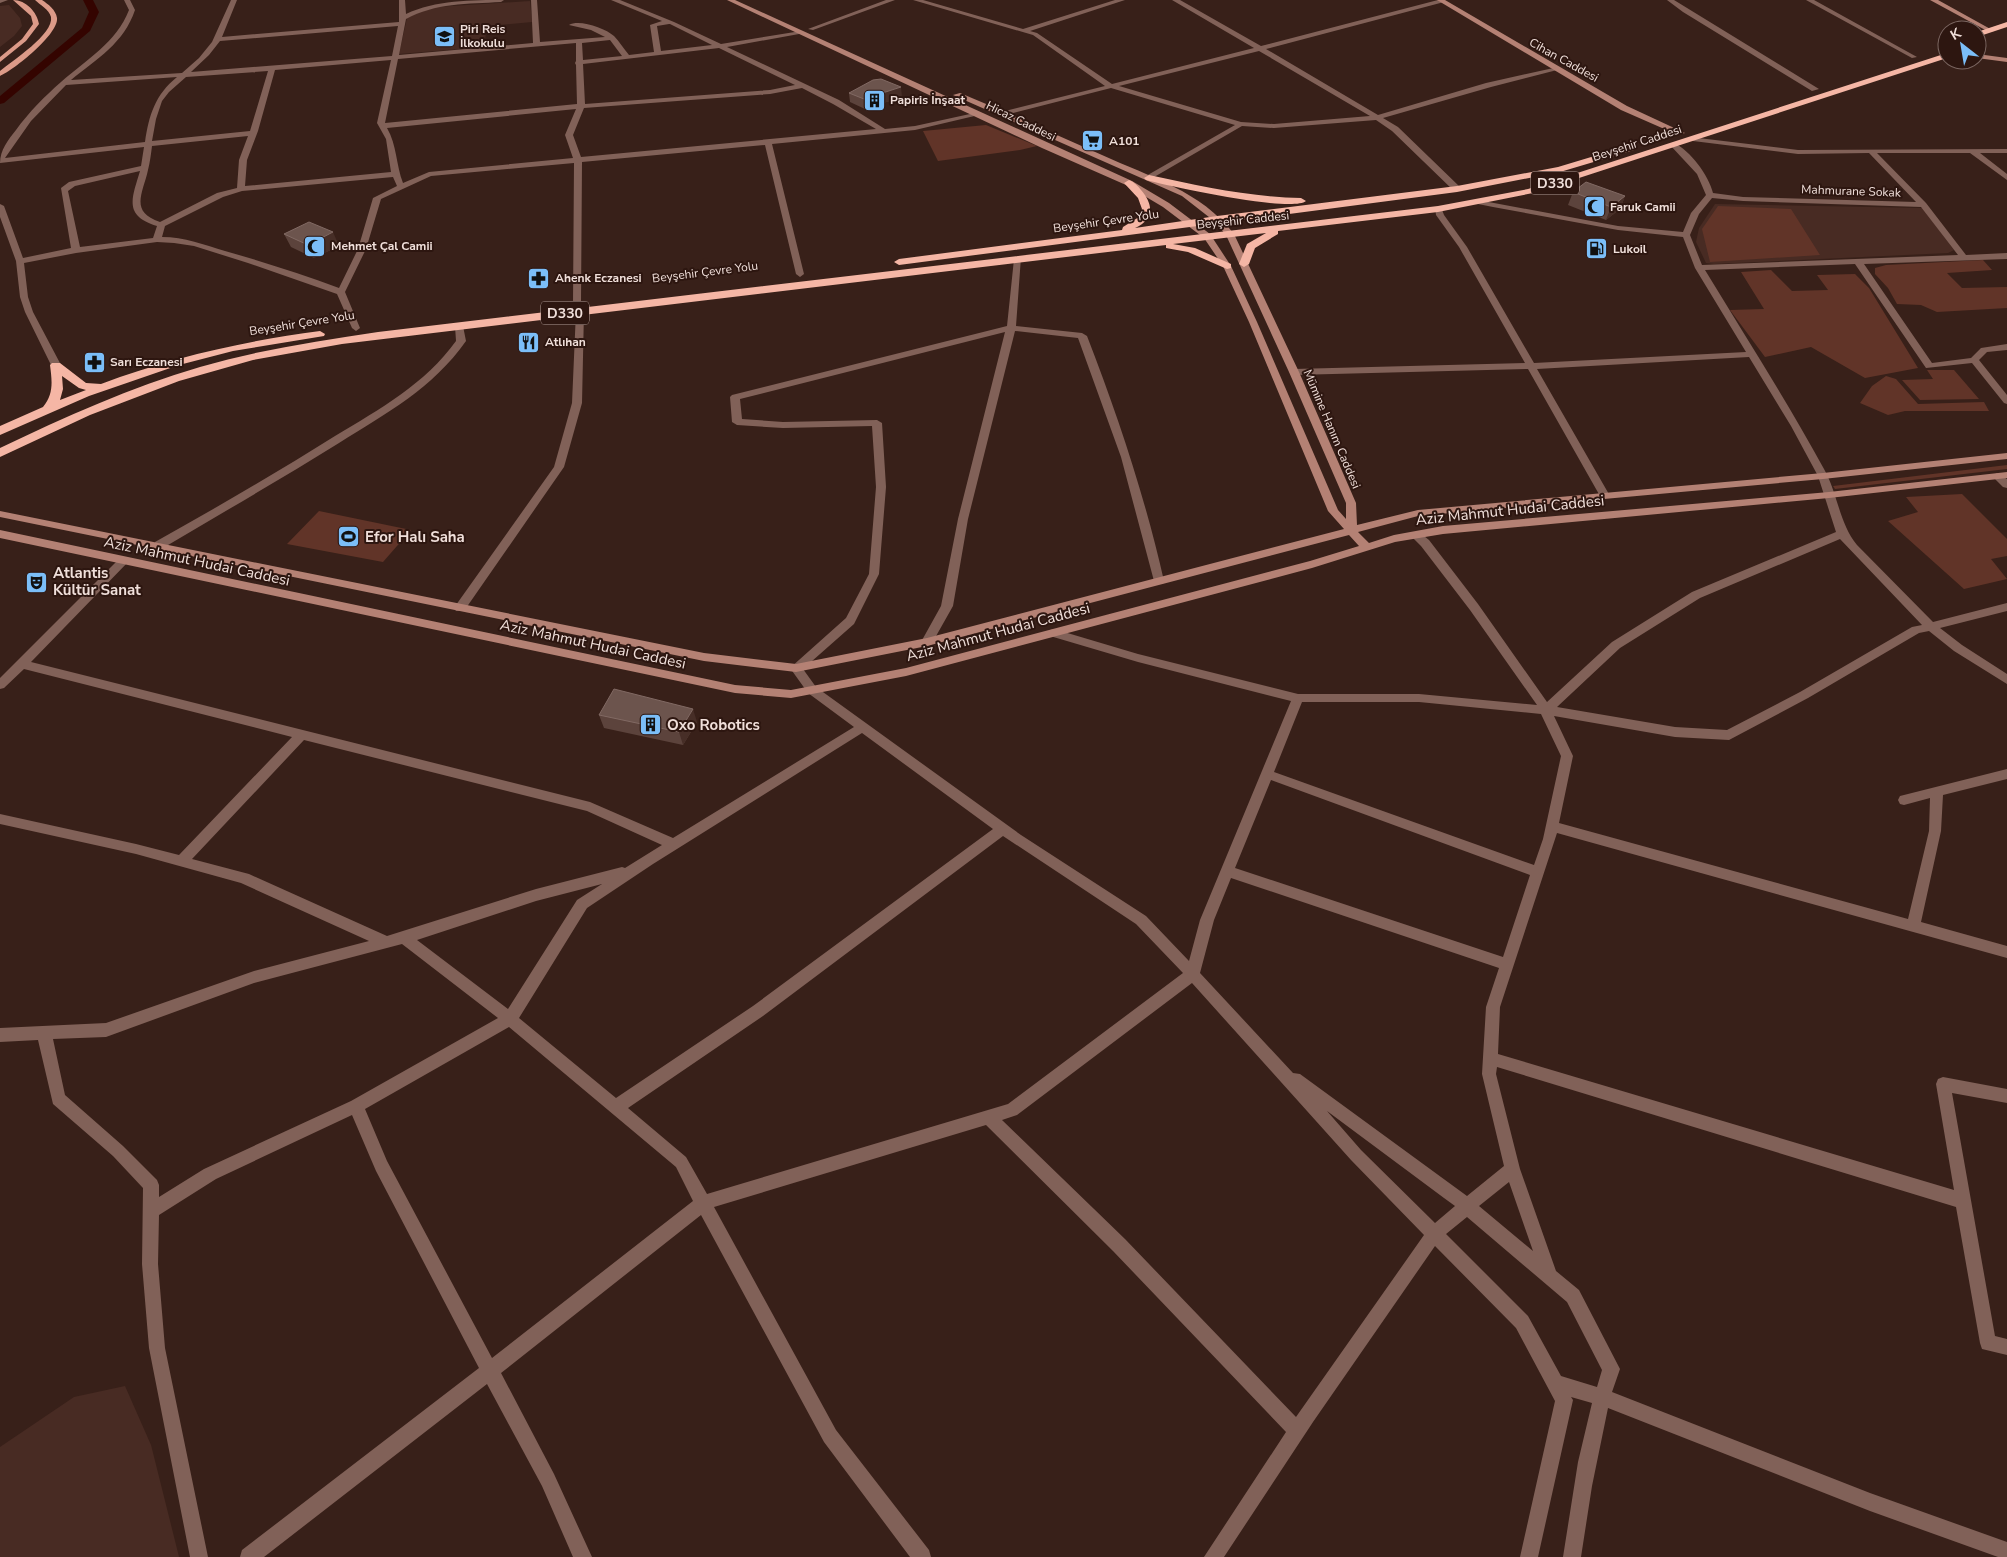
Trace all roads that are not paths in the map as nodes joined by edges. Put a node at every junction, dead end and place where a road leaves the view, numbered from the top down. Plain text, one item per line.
1 (5, 0) edge
2 (16, 0) edge
3 (38, 0) edge
4 (126, 0) edge
5 (234, 0) edge
6 (402, 0) edge
7 (500, 0) edge
8 (534, 0) edge
9 (614, 0) edge
10 (730, 0) edge
11 (748, 0) edge
12 (892, 0) edge
13 (916, 0) edge
14 (1122, 0) edge
15 (1175, 0) edge
16 (1670, 0) edge
17 (1809, 0) edge
18 (1933, 0) edge
19 (0, 1) edge
20 (1441, 1) edge
21 (402, 21) junction
22 (669, 22) junction
23 (2007, 24) edge
24 (572, 25) dead end
25 (811, 29) junction
26 (1022, 30) junction
27 (1991, 31) junction
28 (799, 32) junction
29 (1987, 32) edge
30 (612, 38) junction
31 (217, 39) junction
32 (579, 41) junction
33 (537, 44) junction
34 (720, 46) junction
35 (1937, 48) edge
36 (1260, 50) junction
37 (658, 54) junction
38 (1914, 56) junction
39 (627, 57) junction
40 (1987, 57) edge
41 (393, 58) junction
42 (1937, 58) edge
43 (0, 60) edge
44 (2007, 60) edge
45 (578, 64) junction
46 (272, 68) junction
47 (1558, 69) junction
48 (0, 74) edge
49 (185, 75) junction
50 (65, 83) junction
51 (802, 86) junction
52 (1110, 86) junction
53 (1815, 89) junction
54 (581, 106) junction
55 (980, 114) junction
56 (1004, 114) junction
57 (1377, 118) junction
58 (1241, 124) junction
59 (383, 126) junction
60 (884, 131) junction
61 (252, 133) junction
62 (1681, 133) junction
63 (1693, 139) junction
64 (768, 142) junction
65 (148, 144) junction
66 (1674, 145) junction
67 (1870, 151) junction
68 (1972, 151) junction
69 (2007, 151) edge
70 (578, 160) junction
71 (0, 161) edge
72 (144, 168) junction
73 (396, 174) junction
74 (1149, 178) junction
75 (2007, 178) edge
76 (1129, 183) junction
77 (401, 187) junction
78 (240, 189) junction
79 (1457, 189) junction
80 (1710, 194) junction
81 (1189, 196) junction
82 (1352, 202) junction
83 (1481, 202) junction
84 (1163, 203) junction
85 (1923, 205) junction
86 (0, 206) edge
87 (1438, 209) junction
88 (1217, 219) junction
89 (1191, 223) junction
90 (161, 225) junction
91 (1282, 228) junction
92 (1230, 234) junction
93 (1111, 235) junction
94 (1686, 235) junction
95 (1207, 236) junction
96 (157, 240) junction
97 (1148, 243) junction
98 (76, 250) junction
99 (2007, 256) edge
100 (1964, 258) junction
101 (1018, 259) junction
102 (20, 261) junction
103 (1858, 262) junction
104 (1244, 264) junction
105 (1227, 266) junction
106 (1699, 268) junction
107 (800, 274) junction
108 (341, 292) junction
109 (579, 306) junction
110 (459, 326) junction
111 (356, 328) junction
112 (1011, 328) junction
113 (2007, 347) edge
114 (1751, 354) junction
115 (1974, 360) junction
116 (56, 365) junction
117 (1532, 366) junction
118 (1294, 372) junction
119 (107, 387) junction
120 (2007, 401) edge
121 (46, 410) junction
122 (0, 431) edge
123 (0, 453) edge
124 (2007, 456) edge
125 (1823, 476) junction
126 (2002, 476) edge
127 (2007, 485) edge
128 (1829, 495) junction
129 (1605, 496) junction
130 (0, 514) edge
131 (1352, 532) junction
132 (0, 534) edge
133 (1842, 534) junction
134 (1415, 535) junction
135 (160, 545) junction
136 (1367, 548) junction
137 (124, 561) junction
138 (1160, 581) junction
139 (2007, 607) edge
140 (460, 608) junction
141 (1929, 625) junction
142 (1054, 632) junction
143 (927, 642) junction
144 (22, 664) junction
145 (796, 668) junction
146 (2007, 680) edge
147 (0, 685) edge
148 (812, 690) junction
149 (1298, 698) junction
150 (1546, 710) junction
151 (863, 727) junction
152 (302, 735) junction
153 (1267, 774) junction
154 (2007, 774) edge
155 (1937, 792) junction
156 (1904, 800) dead end
157 (0, 819) edge
158 (1552, 826) junction
159 (1003, 829) junction
160 (674, 844) junction
161 (182, 861) junction
162 (632, 870) junction
163 (1227, 871) junction
164 (1538, 872) junction
165 (1913, 927) junction
166 (404, 938) junction
167 (385, 942) junction
168 (2007, 952) edge
169 (1507, 964) junction
170 (1193, 974) junction
171 (510, 1019) junction
172 (44, 1033) junction
173 (0, 1035) edge
174 (1490, 1058) junction
175 (1274, 1063) junction
176 (2007, 1096) edge
177 (356, 1106) junction
178 (616, 1107) junction
179 (988, 1117) junction
180 (1512, 1169) junction
181 (1963, 1201) junction
182 (703, 1203) junction
183 (1468, 1207) junction
184 (151, 1211) junction
185 (1434, 1234) junction
186 (1550, 1277) junction
187 (2007, 1347) edge
188 (490, 1371) junction
189 (1554, 1383) junction
190 (1602, 1397) junction
191 (1297, 1431) junction
192 (2007, 1551) edge
193 (199, 1557) edge
194 (249, 1557) edge
195 (583, 1557) edge
196 (922, 1557) edge
197 (1213, 1557) edge
198 (1529, 1557) edge
199 (1572, 1557) edge

1 - 19 street
2 - 43 main road
3 - 48 main road
4 - 50 street
5 - 31 street
6 - 21 street
7 - 21 street
8 - 33 street
9 - 22 street
10 - 28 street, Hicaz Caddesi
11 - 25 street, Hicaz Caddesi
12 - 25 street
13 - 26 street
14 - 26 street
15 - 36 street
16 - 53 street
17 - 38 street
18 - 27 street
20 - 36 street
20 - 47 street, Cihan Caddesi
21 - 31 street
21 - 41 street
22 - 34 street
22 - 37 street
23 - 27 highway
24 - 30 street
25 - 56 street, Hicaz Caddesi
26 - 52 street
27 - 29 highway
28 - 34 street
28 - 55 street, Hicaz Caddesi
30 - 32 street
30 - 39 street
31 - 49 street
32 - 33 street
32 - 45 street
33 - 41 street
34 - 37 street
34 - 51 street
35 - 38 highway, Beyşehir Caddesi / D330
36 - 52 street
36 - 57 street
37 - 39 street
38 - 53 highway, Beyşehir Caddesi / D330
39 - 45 street
40 - 44 street
41 - 46 street
41 - 59 street
42 - 63 highway, Beyşehir Caddesi / D330
45 - 54 street
46 - 49 street
46 - 61 street
47 - 57 street
47 - 62 street, Cihan Caddesi
49 - 50 street
49 - 65 street
50 - 71 street
51 - 54 street
51 - 60 street
52 - 56 street
52 - 58 street
53 - 62 highway, Beyşehir Caddesi / D330
54 - 59 street
54 - 70 street
55 - 60 street
55 - 76 street, Hicaz Caddesi
56 - 74 street, Hicaz Caddesi
57 - 58 street
57 - 79 street
58 - 74 street
59 - 73 street
60 - 64 street
61 - 65 street
61 - 78 street
62 - 79 highway, Beyşehir Caddesi / D330
63 - 66 highway, Beyşehir Caddesi / D330
63 - 67 street
64 - 70 street
64 - 107 street
65 - 71 street
65 - 72 street
66 - 80 street
66 - 83 highway, Beyşehir Caddesi / D330
67 - 68 street
67 - 85 street
68 - 69 street
68 - 75 street
70 - 77 street
70 - 109 street
72 - 90 street
72 - 98 street
73 - 77 street
73 - 78 street
74 - 81 street, Hicaz Caddesi
74 - 82 highway
76 - 84 street, Hicaz Caddesi
76 - 93 highway
77 - 108 street
78 - 90 street
79 - 82 highway, Beyşehir Caddesi / D330
80 - 85 street, Mahmurane Sokak
80 - 94 street
81 - 84 street
81 - 88 street, Hicaz Caddesi
82 - 88 highway, Beyşehir Caddesi / D330
83 - 87 highway, Beyşehir Caddesi / D330
83 - 94 street
84 - 89 street, Hicaz Caddesi
85 - 100 street
86 - 102 street
87 - 91 highway, Beyşehir Caddesi / D330
87 - 117 street
88 - 89 highway, Beyşehir Çevre Yolu / D330
88 - 92 street, Hicaz Caddesi
89 - 93 highway, Beyşehir Çevre Yolu / D330
89 - 95 street, Hicaz Caddesi
90 - 96 street
91 - 92 highway, Beyşehir Caddesi / D330
91 - 104 highway
92 - 95 highway, Beyşehir Caddesi / D330
92 - 104 street, Mümine Hanım Caddesi
93 - 107 highway, Beyşehir Çevre Yolu / D330
94 - 106 street
95 - 97 highway, Beyşehir Caddesi / D330
95 - 105 street, Hicaz Caddesi
96 - 98 street
96 - 108 street
97 - 101 highway, Beyşehir Çevre Yolu / D330
97 - 105 highway
98 - 102 street
99 - 100 street
100 - 103 street
101 - 109 highway, Beyşehir Çevre Yolu / D330
101 - 112 street
102 - 116 street
103 - 106 street
103 - 115 street
104 - 118 street, Mümine Hanım Caddesi
105 - 131 street
106 - 114 street
107 - 109 highway, Beyşehir Çevre Yolu / D330
108 - 111 street
109 - 110 highway, Beyşehir Çevre Yolu / D330
109 - 111 highway, Beyşehir Çevre Yolu / D330
109 - 140 street
110 - 123 highway, Beyşehir Çevre Yolu / D330
110 - 135 street
111 - 119 highway, Beyşehir Çevre Yolu / D330
112 - 138 street
112 - 143 street
112 - 145 street
113 - 115 street
114 - 117 street
114 - 125 street
115 - 120 street
116 - 119 highway
116 - 121 highway
117 - 118 street
117 - 129 street
118 - 131 street, Mümine Hanım Caddesi
119 - 121 highway, Beyşehir Çevre Yolu / D330
121 - 122 highway, Beyşehir Çevre Yolu / D330
124 - 125 street, Aziz Mahmut Hudai Caddesi
125 - 128 street
125 - 129 street, Aziz Mahmut Hudai Caddesi
126 - 127 street
126 - 128 street, Aziz Mahmut Hudai Caddesi
128 - 133 street
128 - 134 street, Aziz Mahmut Hudai Caddesi
129 - 131 street, Aziz Mahmut Hudai Caddesi
130 - 135 street, Aziz Mahmut Hudai Caddesi
131 - 136 street
131 - 138 street, Aziz Mahmut Hudai Caddesi
132 - 137 street, Aziz Mahmut Hudai Caddesi
133 - 141 street
133 - 150 street
134 - 136 street, Aziz Mahmut Hudai Caddesi
134 - 150 street
135 - 140 street, Aziz Mahmut Hudai Caddesi
136 - 142 street, Aziz Mahmut Hudai Caddesi
137 - 144 street
137 - 148 street, Aziz Mahmut Hudai Caddesi
138 - 143 street, Aziz Mahmut Hudai Caddesi
139 - 141 street
140 - 145 street, Aziz Mahmut Hudai Caddesi
141 - 146 street
141 - 150 street
142 - 148 street, Aziz Mahmut Hudai Caddesi
142 - 149 street
143 - 145 street, Aziz Mahmut Hudai Caddesi
144 - 147 street
144 - 152 street
145 - 148 street
148 - 151 street
149 - 150 street
149 - 153 street
150 - 158 street
151 - 159 street
151 - 160 street
152 - 160 street
152 - 161 street
153 - 163 street
153 - 164 street
154 - 155 street
155 - 156 street
155 - 165 street
157 - 161 street
158 - 164 street
158 - 165 street
159 - 170 street
159 - 178 street
160 - 162 street
161 - 167 street
162 - 166 street
162 - 171 street
163 - 169 street
163 - 170 street
164 - 169 street
165 - 168 street
166 - 167 street
166 - 171 street
167 - 172 street
169 - 174 street
170 - 175 street
170 - 179 street
171 - 177 street
171 - 178 street
172 - 173 street
172 - 184 street
174 - 180 street
174 - 181 street
175 - 183 street
175 - 185 street
176 - 181 street
177 - 184 street
177 - 188 street
178 - 182 street
179 - 182 street
179 - 191 street
180 - 183 street
180 - 186 street
181 - 187 street
182 - 188 street
182 - 196 street
183 - 185 street
183 - 186 street
184 - 193 street
185 - 189 street
185 - 191 street
186 - 190 street
188 - 194 street
188 - 195 street
189 - 190 street
189 - 198 street
190 - 192 street
190 - 199 street
191 - 197 street

